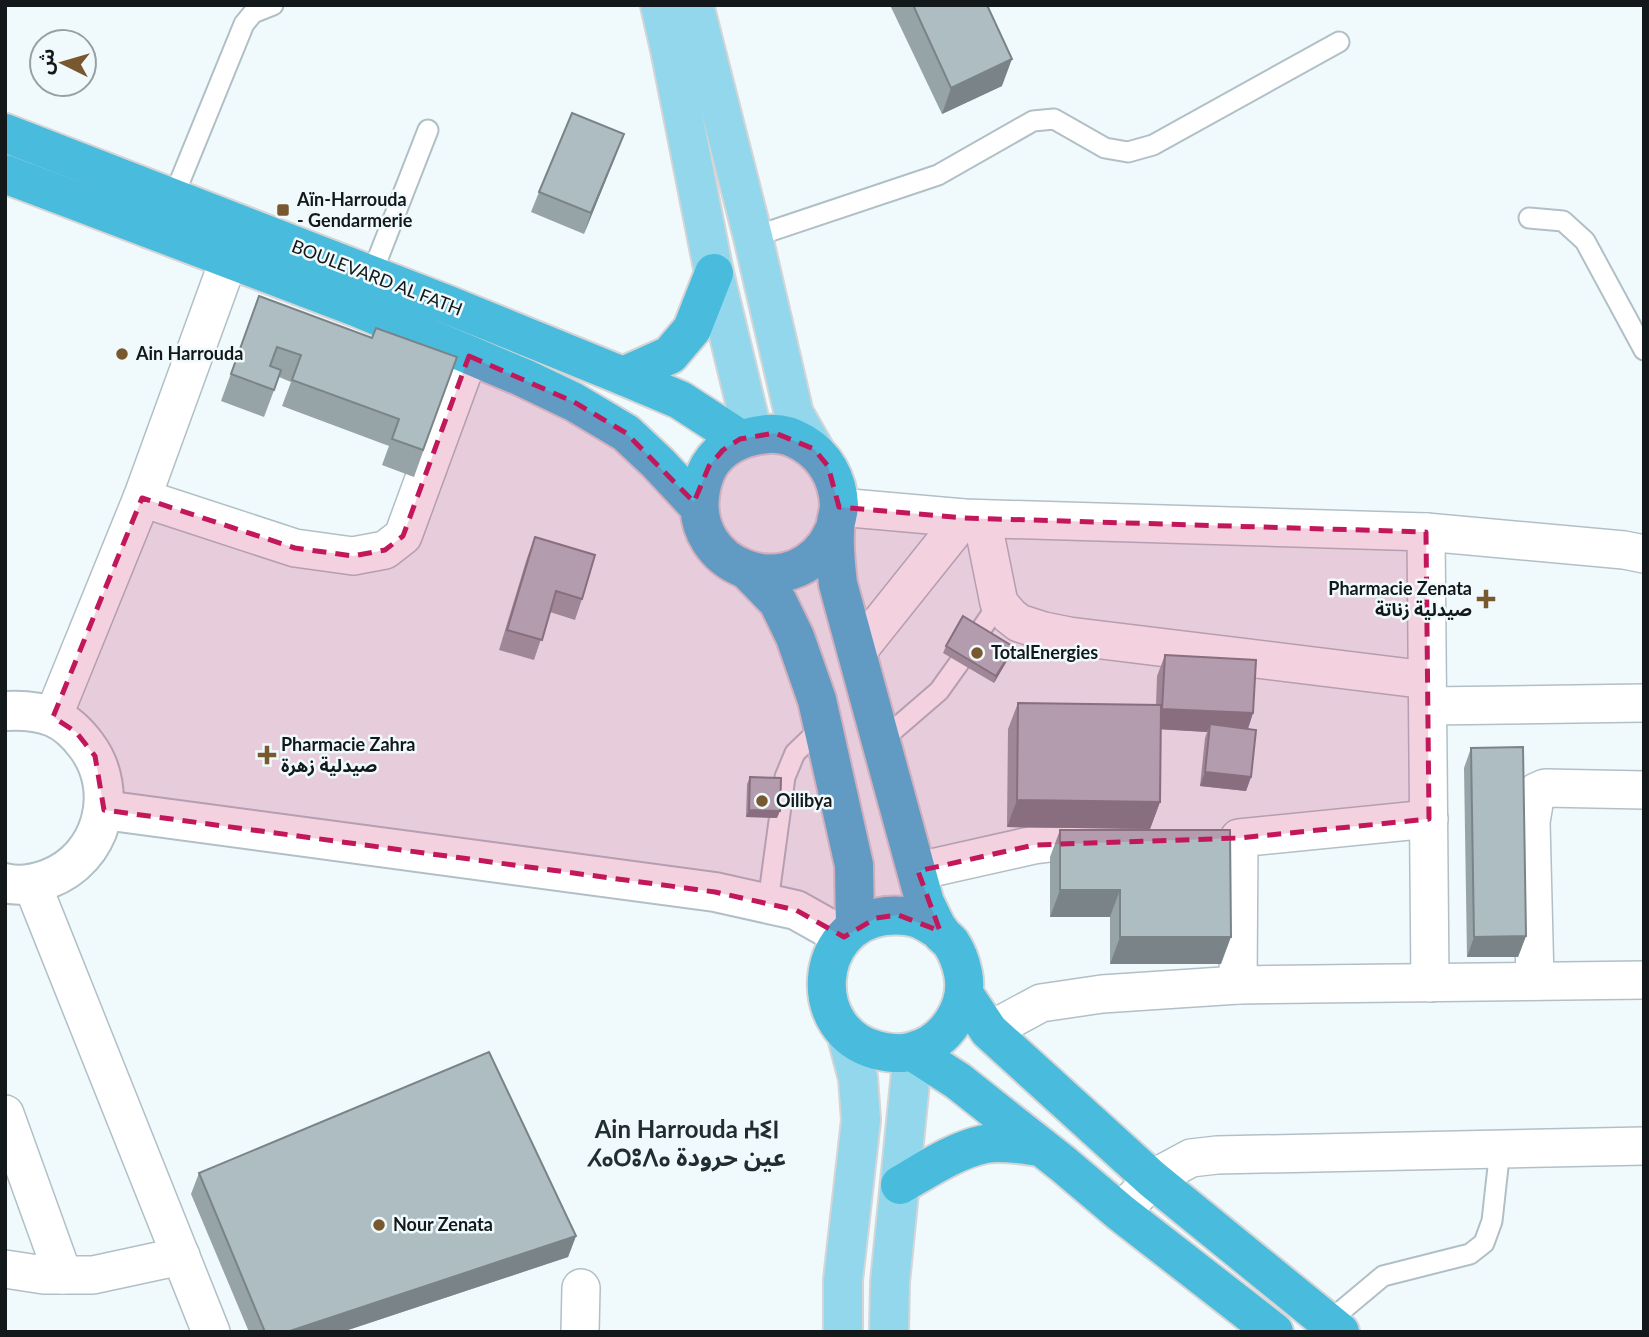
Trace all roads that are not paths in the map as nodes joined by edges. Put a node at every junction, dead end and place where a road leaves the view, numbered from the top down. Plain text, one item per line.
1 (273, 5) edge
2 (660, 5) edge
3 (694, 5) edge
4 (1339, 42) dead end
5 (428, 130) dead end
6 (5, 133) edge
7 (5, 174) edge
8 (173, 198) junction
9 (1529, 218) dead end
10 (753, 237) junction
11 (229, 259) junction
12 (714, 273) junction
13 (365, 291) junction
14 (1644, 350) edge
15 (469, 356) junction
16 (623, 376) junction
17 (747, 437) junction
18 (814, 449) junction
19 (142, 498) junction
20 (699, 507) junction
21 (837, 517) junction
22 (973, 518) junction
23 (1426, 532) junction
24 (1644, 554) edge
25 (748, 571) junction
26 (999, 603) junction
27 (978, 634) edge
28 (857, 652) junction
29 (959, 663) edge
30 (1427, 693) junction
31 (1644, 703) edge
32 (5, 711) edge
33 (53, 717) junction
34 (824, 725) junction
35 (881, 741) junction
36 (1644, 790) edge
37 (104, 810) junction
38 (1429, 819) junction
39 (1132, 840) edge
40 (918, 871) junction
41 (19, 884) edge
42 (768, 902) junction
43 (940, 931) junction
44 (850, 932) junction
45 (1644, 980) edge
46 (1535, 981) junction
47 (1430, 983) junction
48 (1238, 985) junction
49 (964, 993) junction
50 (989, 1031) junction
51 (846, 1033) junction
52 (913, 1052) junction
53 (5, 1114) edge
54 (1644, 1146) edge
55 (1041, 1147) junction
56 (1500, 1149) junction
57 (1152, 1179) junction
58 (900, 1185) junction
59 (1121, 1213) junction
60 (181, 1256) junction
61 (5, 1269) edge
62 (63, 1275) junction
63 (581, 1288) dead end
64 (1334, 1327) edge
65 (211, 1332) edge
66 (580, 1332) edge
67 (843, 1332) edge
68 (889, 1332) edge
69 (1274, 1332) edge

1 - 8 lane
2 - 12 main road
3 - 10 main road
4 - 10 lane
5 - 13 lane
6 - 8 highway, BOULEVARD AL FATH
7 - 11 highway, BOULEVARD AL FATH
8 - 13 highway, BOULEVARD AL FATH
9 - 14 lane
10 - 18 main road
11 - 13 highway, BOULEVARD AL FATH
11 - 19 street
12 - 16 highway
12 - 17 main road
13 - 15 highway, BOULEVARD AL FATH
13 - 16 highway, BOULEVARD AL FATH
15 - 19 street
15 - 20 highway, BOULEVARD AL FATH
16 - 17 highway, BOULEVARD AL FATH
17 - 18 highway
17 - 20 highway
18 - 21 highway
19 - 33 street
20 - 25 highway
21 - 22 street
21 - 25 highway
21 - 28 highway
22 - 23 street
22 - 26 street
22 - 28 street
23 - 24 street
23 - 30 street
25 - 34 highway
26 - 27 lane
26 - 30 street
28 - 35 highway
29 - 35 lane
30 - 31 street
30 - 38 street
32 - 33 street
33 - 37 street
34 - 42 lane
34 - 44 highway
35 - 40 highway
36 - 46 street
37 - 41 street
37 - 42 street
38 - 47 street
38 - 48 street
39 - 40 street
40 - 43 highway
41 - 60 street
42 - 44 street
43 - 44 highway
43 - 49 highway
44 - 51 highway
45 - 46 street
46 - 47 street
47 - 48 street
48 - 50 street
49 - 50 highway
49 - 52 highway
50 - 57 highway
51 - 52 highway
51 - 67 main road
52 - 55 highway
52 - 58 main road
53 - 62 street
54 - 56 street
55 - 58 highway
55 - 59 highway
56 - 57 street
56 - 64 lane
57 - 59 street
57 - 64 highway
58 - 68 main road
59 - 69 highway
60 - 62 street
60 - 65 street
61 - 62 street
63 - 66 street

